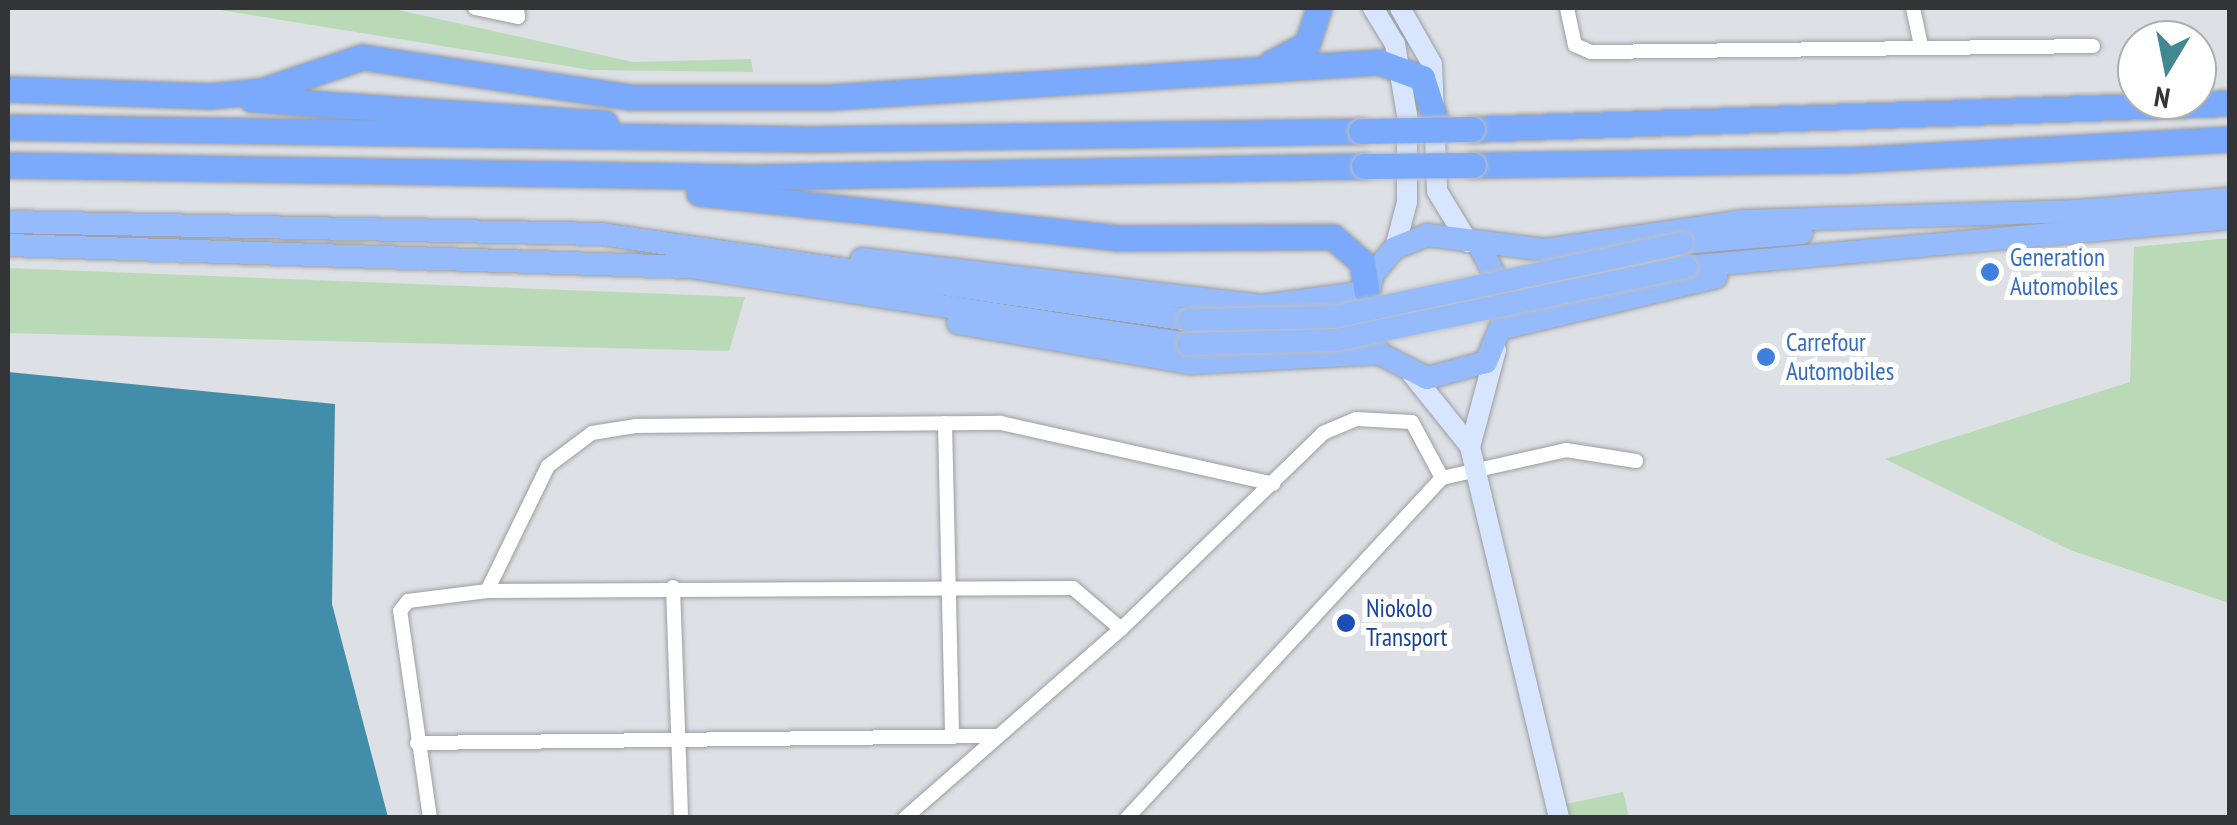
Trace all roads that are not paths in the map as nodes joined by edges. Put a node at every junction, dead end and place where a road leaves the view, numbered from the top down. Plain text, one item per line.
1 (474, 8) edge
2 (1319, 8) edge
3 (1373, 8) edge
4 (1400, 8) edge
5 (1567, 8) edge
6 (1913, 8) edge
7 (517, 12) edge
8 (2094, 46) dead end
9 (1921, 47) junction
10 (1402, 65) junction
11 (1236, 69) junction
12 (8, 89) edge
13 (210, 96) junction
14 (2230, 103) edge
15 (1436, 121) junction
16 (8, 128) edge
17 (2230, 138) edge
18 (810, 139) junction
19 (8, 165) edge
20 (429, 176) junction
21 (2230, 200) edge
22 (2079, 211) junction
23 (2230, 218) edge
24 (8, 222) edge
25 (1474, 243) junction
26 (1951, 243) junction
27 (8, 245) edge
28 (1395, 248) junction
29 (695, 257) junction
30 (1366, 292) junction
31 (1508, 327) junction
32 (1496, 350) junction
33 (1378, 353) junction
34 (1412, 374) junction
35 (945, 422) junction
36 (1471, 458) junction
37 (1636, 461) dead end
38 (1442, 478) junction
39 (1273, 484) junction
40 (674, 587) junction
41 (949, 589) junction
42 (488, 590) junction
43 (1120, 630) junction
44 (995, 736) junction
45 (952, 737) junction
46 (678, 740) junction
47 (417, 743) junction
48 (430, 818) edge
49 (681, 818) edge
50 (905, 818) edge
51 (1127, 818) edge
52 (1558, 818) edge

1 - 7 street
2 - 11 highway
3 - 10 main road
4 - 15 main road
5 - 9 street
6 - 9 street
8 - 9 street
10 - 11 highway
10 - 15 highway
10 - 28 main road
11 - 13 highway
12 - 13 highway
13 - 18 highway
14 - 18 highway, bridge
15 - 25 main road
16 - 18 highway
17 - 20 highway, bridge
19 - 20 highway
20 - 30 highway
21 - 22 highway
22 - 25 highway
22 - 29 highway, bridge
23 - 26 highway
24 - 29 highway
25 - 28 highway
25 - 31 highway
26 - 29 highway, bridge
26 - 31 highway
27 - 29 highway
28 - 30 highway
29 - 30 highway
29 - 33 highway
30 - 33 highway
31 - 32 highway
32 - 34 highway
32 - 36 main road
33 - 34 highway
34 - 36 main road
35 - 39 street
35 - 41 street
35 - 42 street
36 - 37 street
36 - 38 street
36 - 52 main road
38 - 39 street
38 - 51 street
39 - 43 street
40 - 41 street
40 - 42 street
40 - 46 street
41 - 43 street
41 - 45 street
42 - 47 street
43 - 44 street
44 - 45 street
44 - 50 street
45 - 46 street
46 - 47 street
46 - 49 street
47 - 48 street

